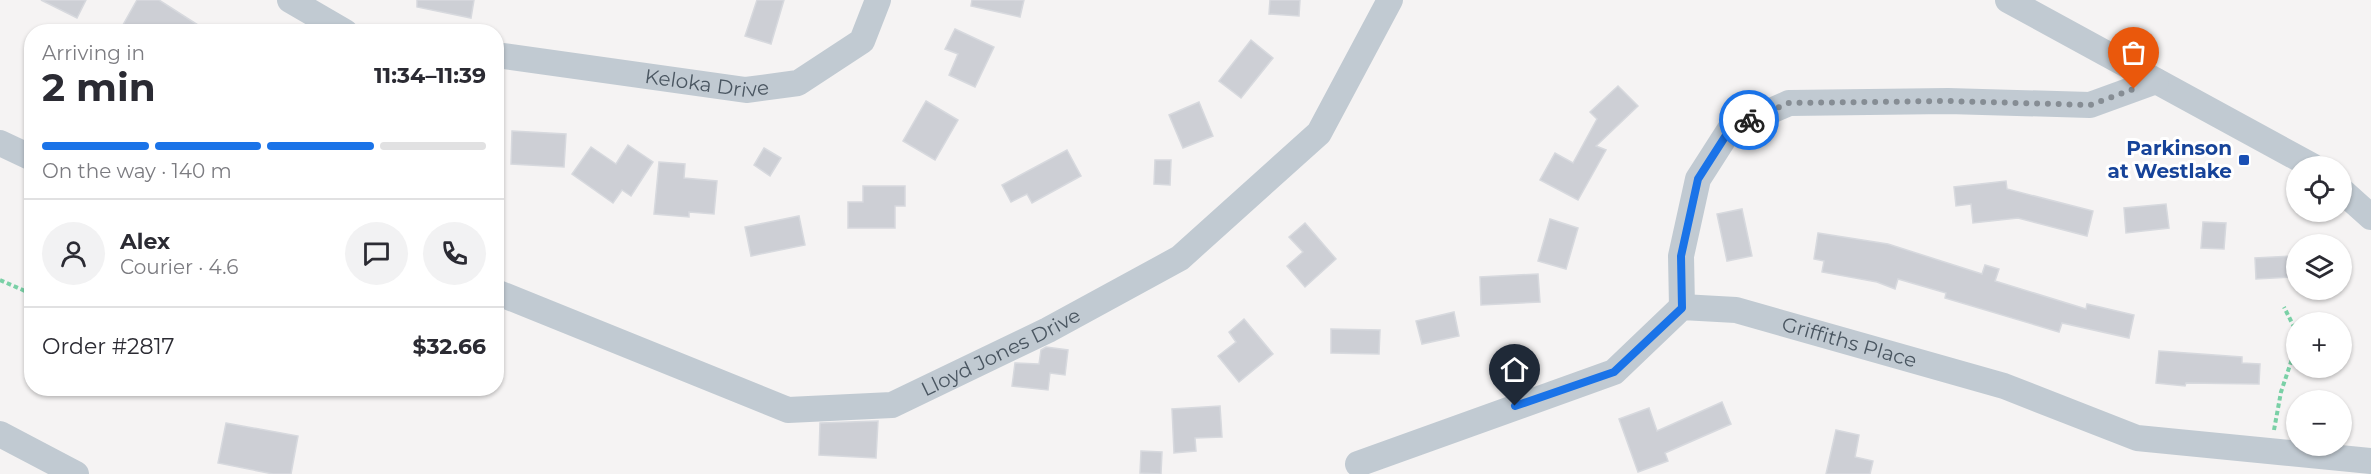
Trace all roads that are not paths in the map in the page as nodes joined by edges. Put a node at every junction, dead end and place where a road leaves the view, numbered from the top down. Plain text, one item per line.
1 (290, 0) edge
2 (878, 0) edge
3 (1390, 0) edge
4 (2008, 0) edge
5 (331, 24) edge
6 (504, 56) edge
7 (2156, 81) junction
8 (0, 143) edge
9 (24, 154) edge
10 (2294, 156) edge
11 (2352, 200) edge
12 (2371, 218) edge
13 (504, 295) edge
14 (1682, 308) junction
15 (0, 434) edge
16 (2371, 461) edge
17 (1358, 464) dead end
18 (76, 474) edge

1 - 5 street
2 - 6 street, Keloka Drive
3 - 13 street, Lloyd Jones Drive
4 - 7 street
7 - 10 street
7 - 14 street
8 - 9 street
11 - 12 street
14 - 16 street, Griffiths Place
14 - 17 street
15 - 18 street

